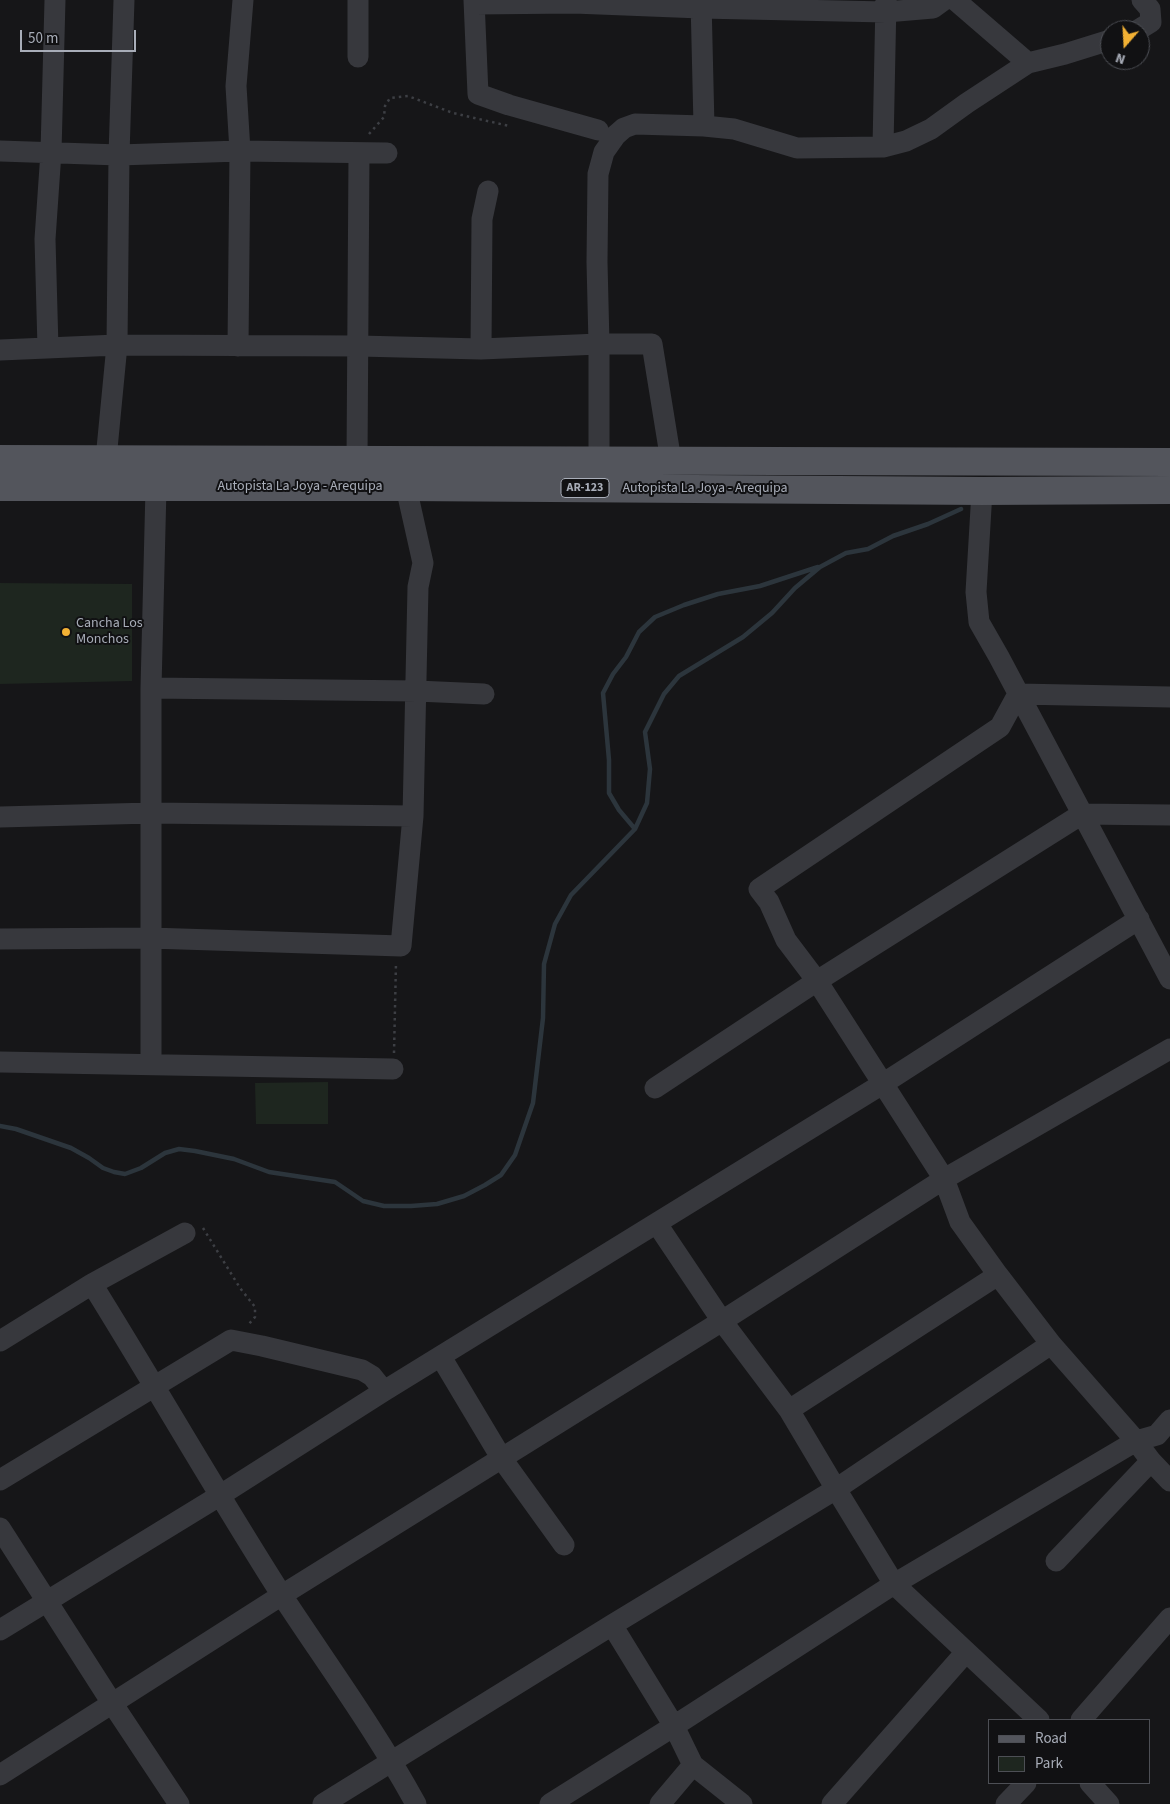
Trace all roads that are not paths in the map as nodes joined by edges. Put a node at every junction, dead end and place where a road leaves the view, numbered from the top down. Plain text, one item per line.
1 (55, 0) edge
2 (124, 0) edge
3 (243, 0) edge
4 (358, 0) edge
5 (944, 0) edge
6 (955, 0) edge
7 (1142, 0) edge
8 (475, 2) edge
9 (701, 4) edge
10 (886, 6) edge
11 (1150, 23) edge
12 (1100, 43) edge
13 (358, 57) dead end
14 (1028, 63) junction
15 (704, 126) junction
16 (598, 130) dead end
17 (883, 147) junction
18 (0, 151) edge
19 (240, 151) junction
20 (51, 152) junction
21 (387, 152) dead end
22 (359, 153) junction
23 (119, 155) junction
24 (488, 191) dead end
25 (599, 344) junction
26 (117, 345) junction
27 (238, 346) junction
28 (359, 346) junction
29 (48, 348) junction
30 (481, 349) junction
31 (0, 350) edge
32 (0, 459) edge
33 (106, 459) junction
34 (358, 461) junction
35 (671, 461) junction
36 (599, 462) junction
37 (1170, 462) edge
38 (0, 487) edge
39 (406, 487) junction
40 (156, 488) junction
41 (1170, 490) edge
42 (982, 491) junction
43 (151, 688) junction
44 (417, 691) junction
45 (484, 694) dead end
46 (1018, 694) junction
47 (1170, 697) edge
48 (151, 813) junction
49 (1082, 814) junction
50 (1170, 815) edge
51 (414, 816) junction
52 (0, 817) edge
53 (1139, 919) junction
54 (150, 938) junction
55 (0, 939) edge
56 (1170, 980) edge
57 (817, 981) junction
58 (1170, 1049) edge
59 (0, 1062) edge
60 (151, 1063) junction
61 (393, 1069) road end
62 (884, 1083) junction
63 (655, 1088) dead end
64 (944, 1179) junction
65 (657, 1224) junction
66 (193, 1228) road end
67 (998, 1276) junction
68 (92, 1284) junction
69 (722, 1321) junction
70 (0, 1341) edge
71 (1051, 1344) junction
72 (441, 1357) junction
73 (155, 1387) junction
74 (384, 1391) junction
75 (790, 1410) junction
76 (1170, 1420) edge
77 (1136, 1442) junction
78 (502, 1458) junction
79 (1151, 1461) junction
80 (0, 1480) edge
81 (1170, 1481) edge
82 (836, 1489) junction
83 (219, 1496) junction
84 (0, 1528) edge
85 (564, 1545) dead end
86 (1056, 1561) dead end
87 (894, 1584) junction
88 (282, 1595) junction
89 (47, 1602) junction
90 (1170, 1618) edge
91 (612, 1625) junction
92 (0, 1630) edge
93 (966, 1652) junction
94 (112, 1704) junction
95 (1037, 1719) edge
96 (1082, 1719) edge
97 (674, 1726) junction
98 (392, 1761) junction
99 (693, 1765) junction
100 (0, 1775) edge
101 (1025, 1784) edge
102 (1091, 1784) edge
103 (172, 1802) edge
104 (323, 1804) edge
105 (416, 1804) edge
106 (550, 1804) edge
107 (660, 1804) edge
108 (742, 1804) edge
109 (832, 1804) edge
110 (1006, 1804) edge
111 (1109, 1804) edge

1 - 20 street
2 - 23 street
3 - 19 street
4 - 13 street
5 - 10 street
6 - 14 street
7 - 11 street
8 - 9 street
8 - 16 street
9 - 10 street
9 - 15 street
10 - 17 street
12 - 14 street
14 - 17 street
15 - 17 street
15 - 25 street
18 - 20 street
19 - 22 street
19 - 23 street
19 - 27 street
20 - 23 street
20 - 29 street
21 - 22 street
22 - 28 street
23 - 26 street
24 - 30 street
25 - 30 street
25 - 35 street
25 - 36 street
26 - 27 street
26 - 29 street
26 - 33 street
27 - 28 street
28 - 30 street
28 - 34 street
29 - 31 street
32 - 33 main road, Autopista La Joya - Arequipa / AR-123
33 - 34 main road, Autopista La Joya - Arequipa / AR-123
34 - 36 main road, Autopista La Joya - Arequipa / AR-123
35 - 36 main road, Autopista La Joya - Arequipa / AR-123
35 - 37 main road, Autopista La Joya - Arequipa / AR-123
38 - 40 main road, Autopista La Joya - Arequipa / AR-123
39 - 40 main road, Autopista La Joya - Arequipa / AR-123
39 - 42 main road, Autopista La Joya - Arequipa / AR-123
39 - 44 street
40 - 43 street
41 - 42 main road, Autopista La Joya - Arequipa / AR-123
42 - 46 street
43 - 44 street
43 - 48 street
44 - 45 street
44 - 51 street
46 - 47 street
46 - 49 street
46 - 57 street
48 - 51 street
48 - 52 street
48 - 54 street
49 - 50 street
49 - 53 street
49 - 57 street
51 - 54 street
53 - 56 street
53 - 62 street
54 - 55 street
54 - 60 street
57 - 62 street
57 - 63 street
58 - 64 street
59 - 60 street
60 - 61 street
62 - 64 street
62 - 65 street
64 - 67 street
64 - 69 street
65 - 69 street
65 - 72 street
66 - 68 street
67 - 71 street
67 - 75 street
68 - 70 street
68 - 73 street
69 - 75 street
69 - 78 street
71 - 77 street
71 - 82 street
72 - 74 street
72 - 78 street
73 - 74 street
73 - 80 street
73 - 83 street
74 - 83 street
75 - 82 street
76 - 77 street
77 - 79 street
77 - 87 street
78 - 85 street
78 - 88 street
79 - 81 street
79 - 86 street
82 - 87 street
82 - 91 street
83 - 88 street
83 - 89 street
84 - 89 street
87 - 93 street
87 - 97 street
88 - 94 street
88 - 98 street
89 - 92 street
89 - 94 street
90 - 96 street
91 - 97 street
91 - 98 street
93 - 95 street
93 - 109 street
94 - 100 street
94 - 103 street
97 - 99 street
97 - 106 street
98 - 104 street
98 - 105 street
99 - 107 street
99 - 108 street
101 - 110 street
102 - 111 street

